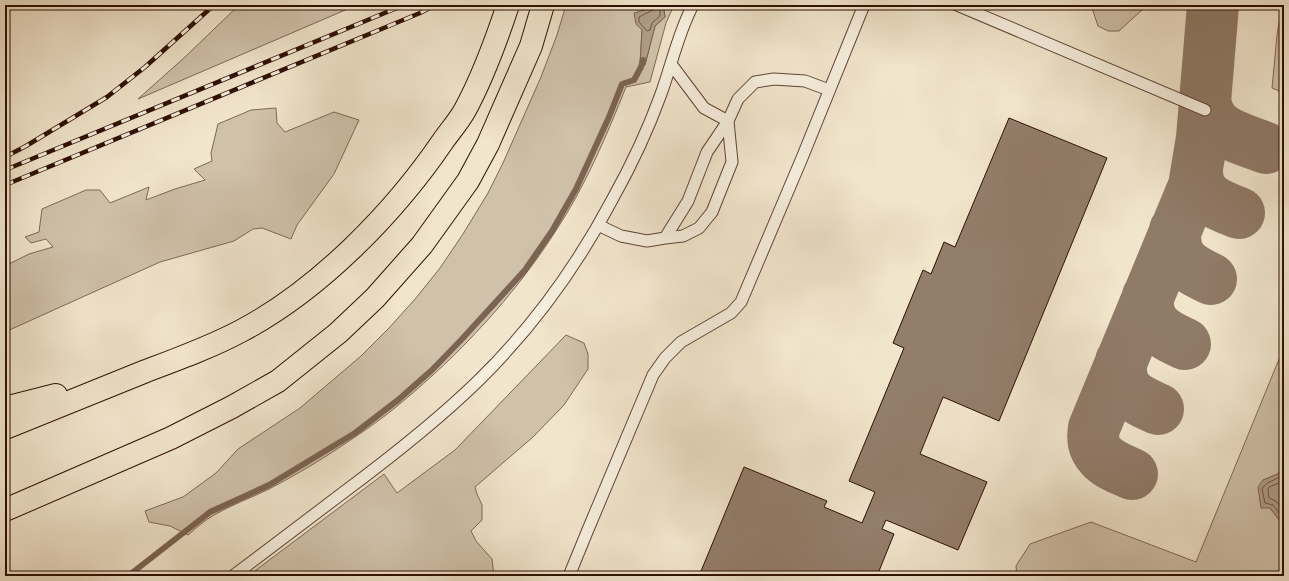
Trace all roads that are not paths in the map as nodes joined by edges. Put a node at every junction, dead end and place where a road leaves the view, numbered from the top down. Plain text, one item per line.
1 (508, 5) edge
2 (543, 5) edge
3 (692, 5) edge
4 (864, 5) edge
5 (957, 5) edge
6 (671, 64) junction
7 (829, 90) junction
8 (1205, 110) dead end
9 (728, 121) junction
10 (598, 225) junction
11 (665, 238) junction
12 (144, 372) junction
13 (5, 408) edge
14 (5, 428) edge
15 (171, 438) junction
16 (5, 496) edge
17 (5, 510) edge
18 (233, 576) edge
19 (569, 576) edge

1 - 12 highway
2 - 15 highway
3 - 6 lane
4 - 7 lane
5 - 8 lane
6 - 9 lane
6 - 10 lane
7 - 9 lane
7 - 19 lane
9 - 11 lane
9 - 11 lane
10 - 11 lane
10 - 18 lane
12 - 13 highway
12 - 14 highway
15 - 16 highway
15 - 17 highway

